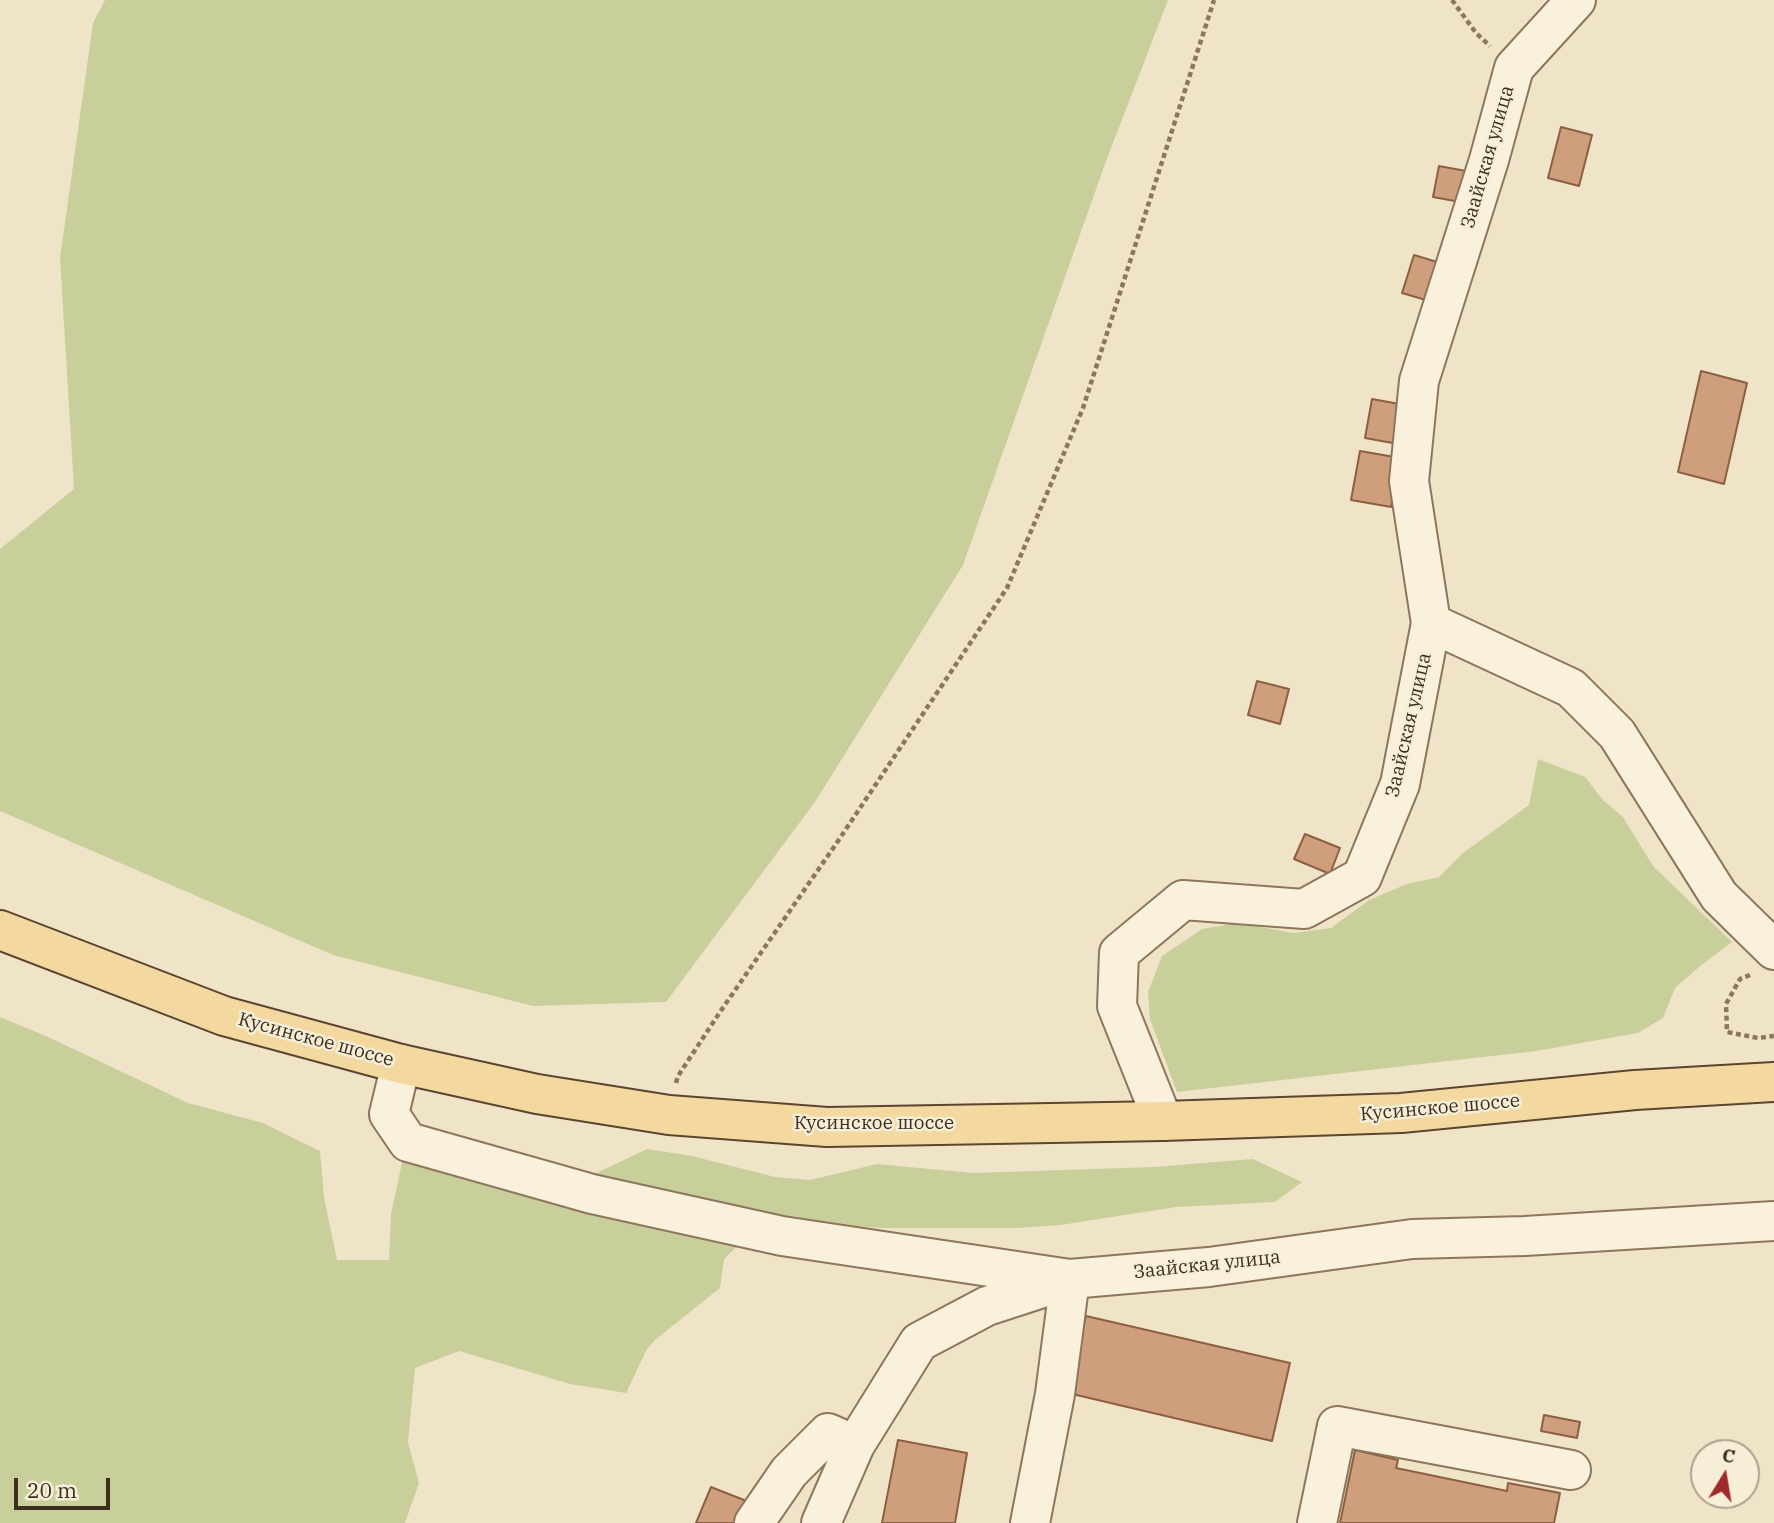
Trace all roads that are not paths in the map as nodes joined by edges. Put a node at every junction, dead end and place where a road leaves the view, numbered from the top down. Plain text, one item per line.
1 (1576, 0) edge
2 (1431, 623) junction
3 (0, 930) edge
4 (1763, 962) edge
5 (401, 1063) junction
6 (1774, 1082) edge
7 (1163, 1121) junction
8 (1774, 1221) edge
9 (1070, 1279) junction
10 (855, 1445) junction
11 (1571, 1470) dead end
12 (754, 1523) edge
13 (821, 1523) edge
14 (1030, 1523) edge
15 (1317, 1523) edge

1 - 2 street, Заайская улица
2 - 4 street, Заайская улица
2 - 7 street, Заайская улица
3 - 5 main road, Кусинское шоссе
5 - 7 main road, Кусинское шоссе
5 - 9 street
6 - 7 main road, Кусинское шоссе
8 - 9 street, Заайская улица
9 - 10 street, Заайская улица
9 - 14 street
10 - 12 street
10 - 13 street, Заайская улица
11 - 15 street

